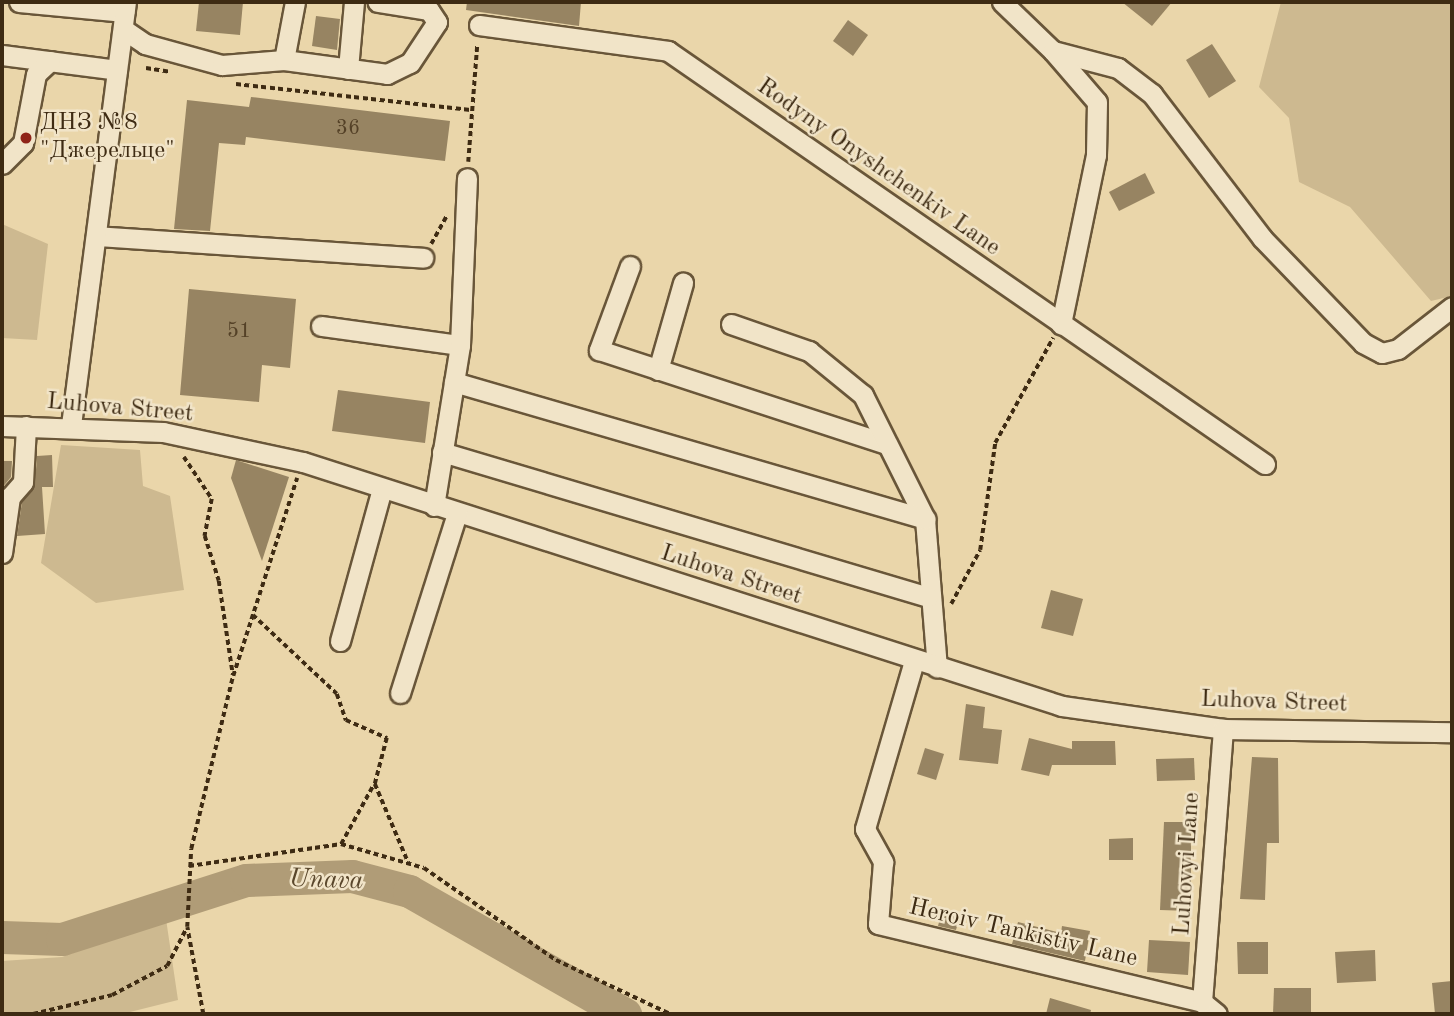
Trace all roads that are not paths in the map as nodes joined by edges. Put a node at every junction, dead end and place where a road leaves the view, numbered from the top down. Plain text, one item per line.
1 (19, 2) edge
2 (295, 2) edge
3 (354, 2) edge
4 (378, 2) edge
5 (1013, 5) edge
6 (124, 14) edge
7 (479, 25) road end
8 (1053, 51) junction
9 (2, 55) edge
10 (284, 60) junction
11 (50, 61) dead end
12 (348, 69) junction
13 (117, 70) junction
14 (2, 164) edge
15 (467, 178) road end
16 (96, 236) junction
17 (423, 258) dead end
18 (630, 266) dead end
19 (683, 283) dead end
20 (1452, 307) edge
21 (731, 324) dead end
22 (1061, 324) junction
23 (321, 326) dead end
24 (460, 345) junction
25 (658, 370) junction
26 (454, 383) junction
27 (71, 425) junction
28 (2, 426) edge
29 (26, 426) junction
30 (887, 444) junction
31 (443, 452) junction
32 (1265, 464) dead end
33 (382, 489) junction
34 (6, 497) edge
35 (434, 506) junction
36 (457, 513) junction
37 (925, 519) junction
38 (2, 554) edge
39 (928, 597) junction
40 (340, 641) dead end
41 (914, 661) junction
42 (937, 668) junction
43 (400, 692) dead end
44 (1223, 729) junction
45 (1452, 732) edge
46 (1209, 1008) edge

1 - 6 street
2 - 10 street
3 - 12 street
4 - 12 street
5 - 8 street
6 - 10 street
6 - 13 street
7 - 22 street, Rodyny Onyshchenkiv Lane
8 - 20 street
8 - 22 street
9 - 13 street
10 - 12 street
11 - 14 street
13 - 16 street
15 - 24 street
16 - 17 street
16 - 27 street
18 - 25 street
19 - 25 street
21 - 30 street
22 - 32 street, Rodyny Onyshchenkiv Lane
23 - 24 street
24 - 26 street
25 - 30 street
26 - 31 street
26 - 37 street
27 - 29 street, Luhova Street
27 - 33 street, Luhova Street
28 - 29 street, Luhova Street
29 - 34 street
30 - 37 street
31 - 35 street
31 - 39 street
33 - 35 street, Luhova Street
33 - 40 street
34 - 38 street
35 - 36 street, Luhova Street
36 - 41 street, Luhova Street
36 - 43 street
37 - 39 street
39 - 42 street
41 - 42 street, Luhova Street
41 - 46 street, Heroiv Tankistiv Lane
42 - 44 street, Luhova Street
44 - 45 street, Luhova Street
44 - 46 street, Luhovyi Lane

